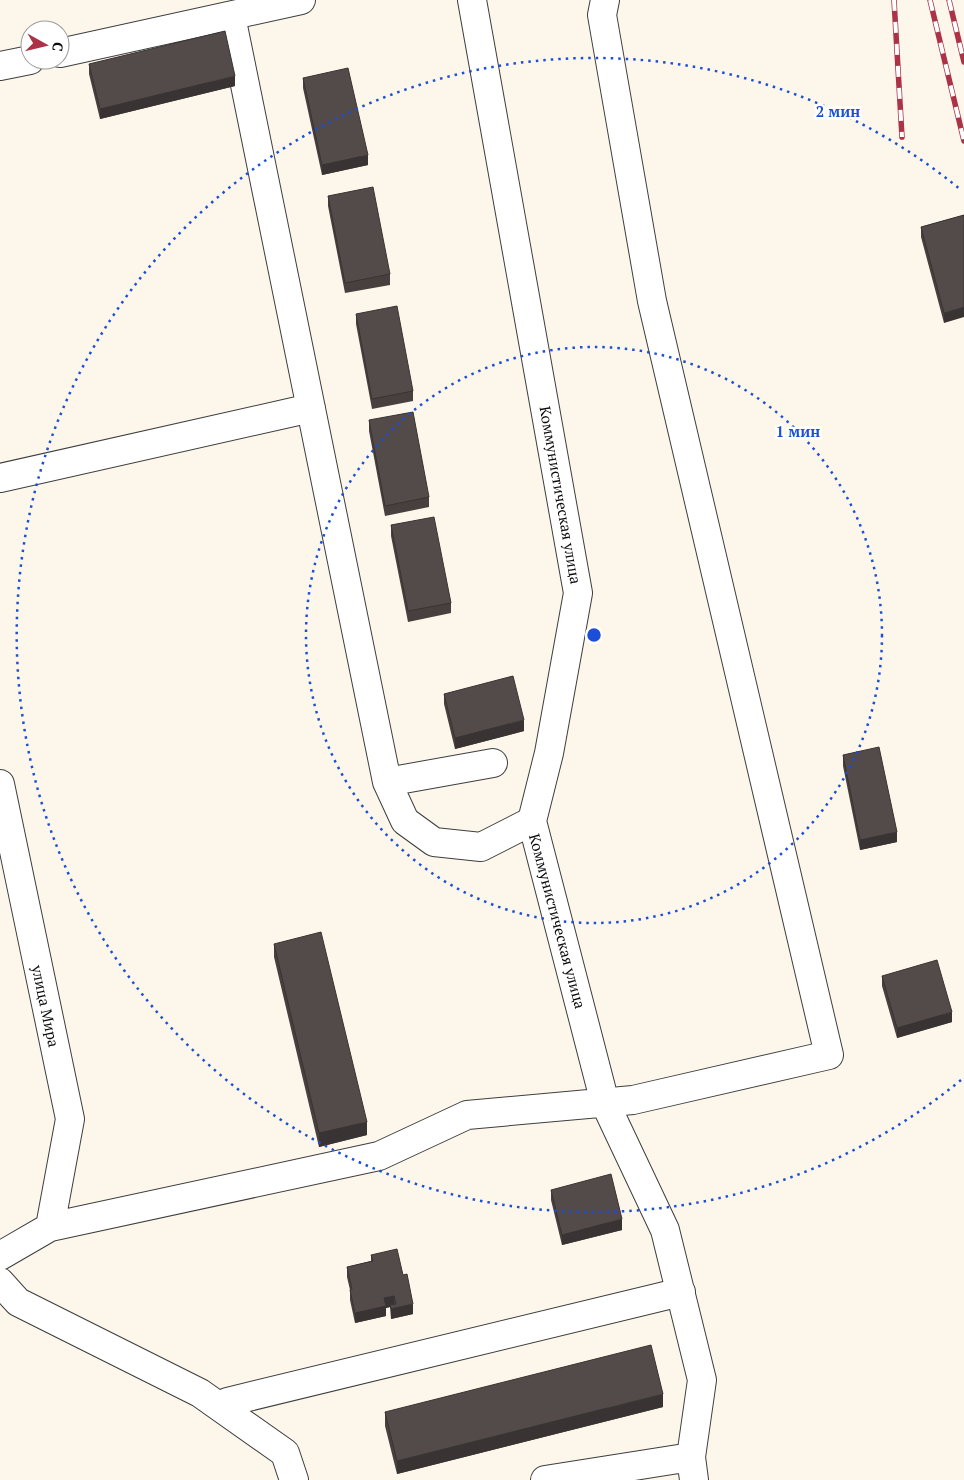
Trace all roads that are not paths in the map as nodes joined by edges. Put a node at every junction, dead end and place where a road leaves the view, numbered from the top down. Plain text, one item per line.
1 (301, 0) edge
2 (472, 0) edge
3 (604, 0) edge
4 (231, 16) junction
5 (70, 51) edge
6 (20, 62) edge
7 (0, 66) edge
8 (311, 408) junction
9 (0, 478) edge
10 (493, 763) dead end
11 (387, 782) junction
12 (0, 784) edge
13 (532, 821) junction
14 (605, 1103) junction
15 (50, 1227) junction
16 (0, 1256) edge
17 (0, 1282) edge
18 (681, 1292) junction
19 (227, 1402) dead end
20 (693, 1469) edge
21 (294, 1480) edge
22 (544, 1480) edge

1 - 4 street
2 - 13 street, Коммунистическая улица
3 - 14 street
4 - 5 street
4 - 8 street
6 - 7 street
8 - 9 street
8 - 11 street
10 - 11 street
11 - 13 street
12 - 15 street, улица Мира
13 - 14 street, Коммунистическая улица
14 - 15 street
14 - 18 street, Коммунистическая улица
15 - 16 street
17 - 21 street
18 - 19 street
18 - 20 street, Коммунистическая улица
20 - 22 street

